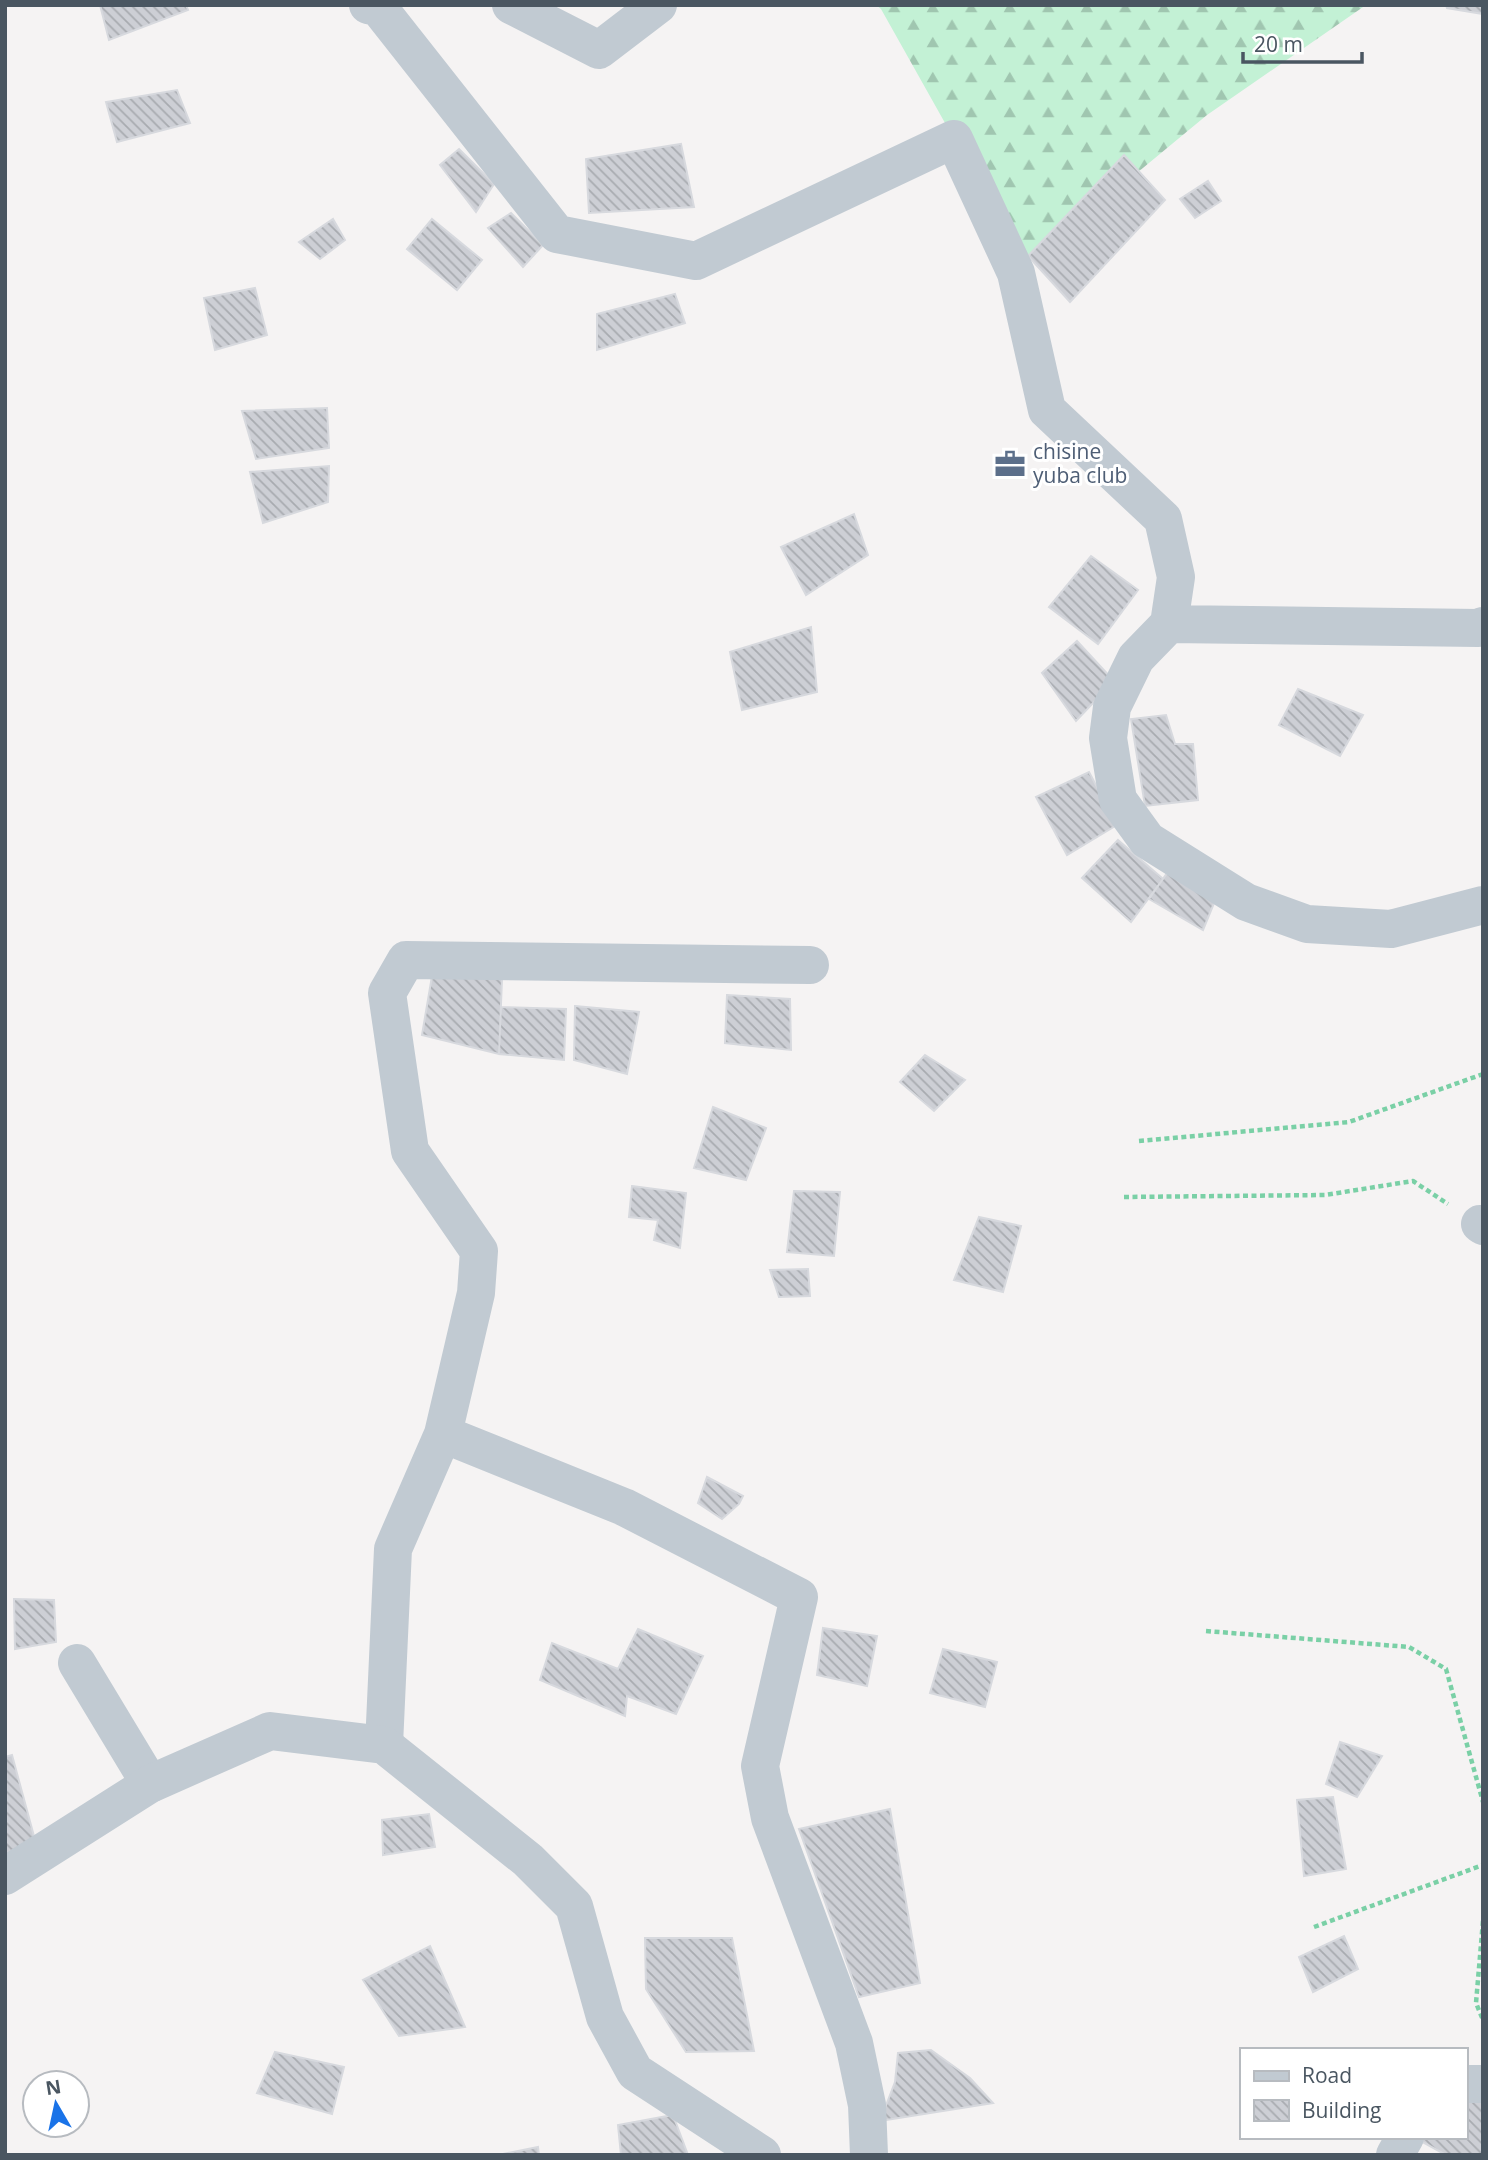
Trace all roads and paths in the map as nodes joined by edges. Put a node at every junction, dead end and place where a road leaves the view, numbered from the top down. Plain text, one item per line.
1 (368, 5) edge
2 (511, 5) edge
3 (658, 5) edge
4 (1169, 624) junction
5 (1483, 626) edge
6 (1483, 905) edge
7 (810, 965) dead end
8 (1483, 1074) edge
9 (1139, 1141) dead end
10 (1124, 1197) dead end
11 (1481, 1225) edge
12 (443, 1434) junction
13 (1206, 1631) dead end
14 (78, 1663) dead end
15 (384, 1745) junction
16 (150, 1784) junction
17 (1483, 1802) edge
18 (1483, 1865) edge
19 (5, 1876) edge
20 (1483, 1921) edge
21 (1314, 1927) dead end
22 (1483, 2020) edge
23 (1404, 2139) edge
24 (762, 2155) edge
25 (869, 2155) edge
26 (1395, 2155) edge

1 - 4 street
2 - 3 street
4 - 5 street
4 - 6 street
7 - 12 street
8 - 9 path
10 - 11 path
12 - 15 street
12 - 25 street
13 - 17 path
14 - 16 street
15 - 16 street
15 - 24 street
16 - 19 street
18 - 21 path
20 - 22 path
23 - 26 street

